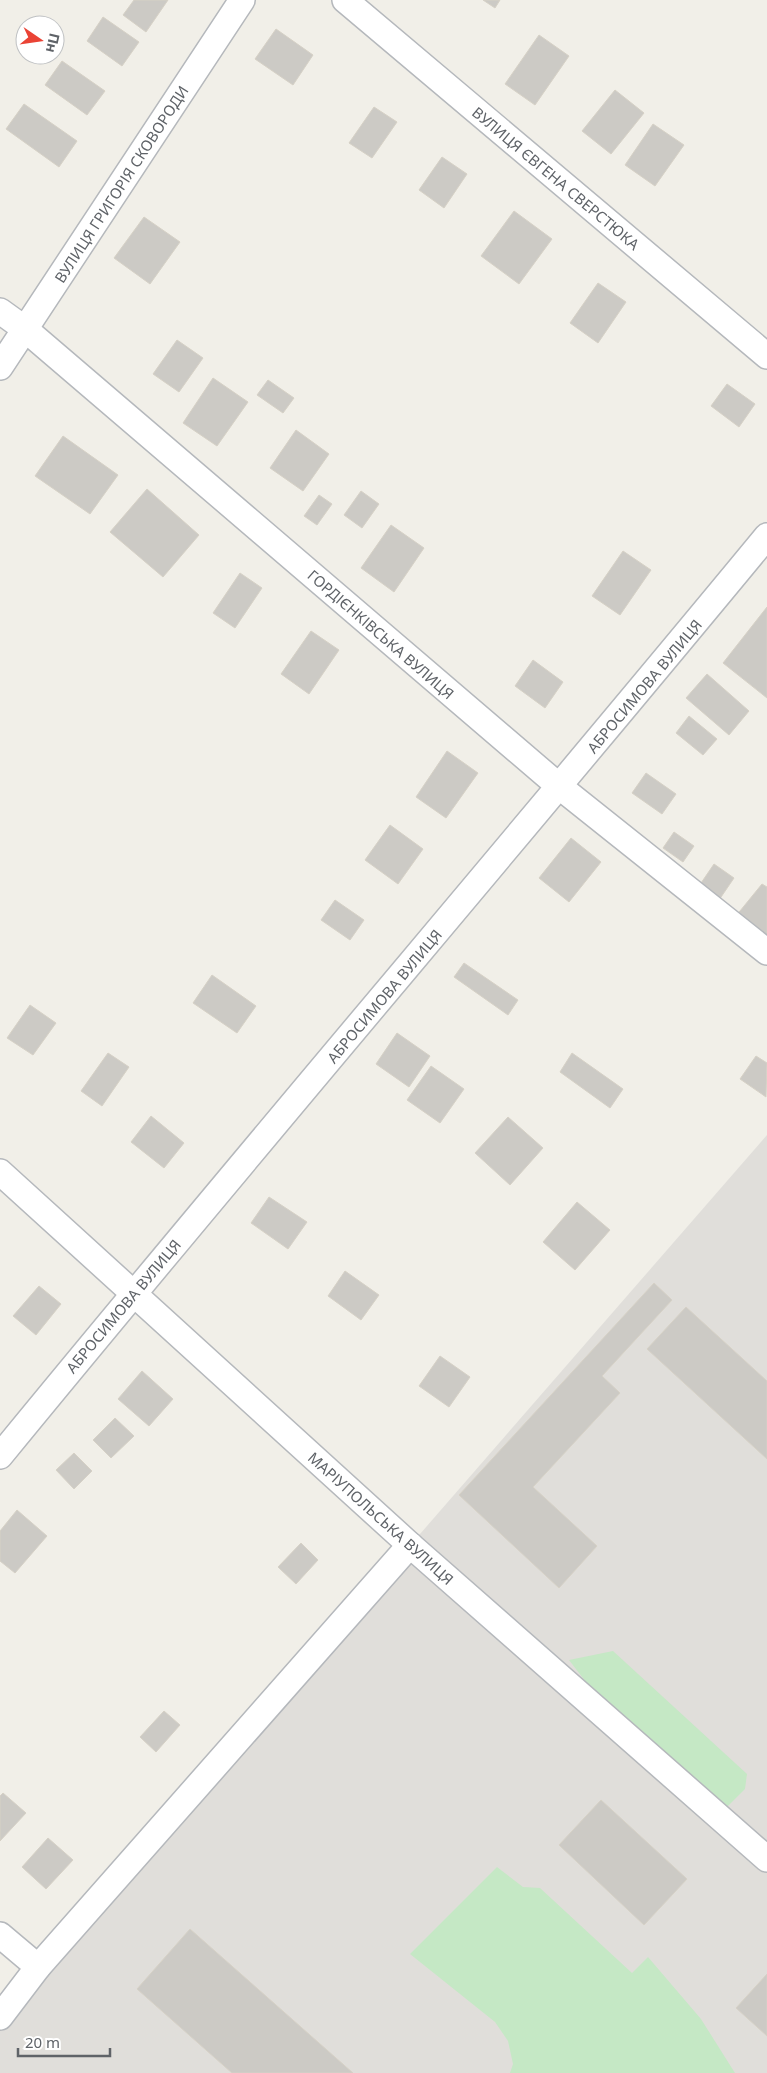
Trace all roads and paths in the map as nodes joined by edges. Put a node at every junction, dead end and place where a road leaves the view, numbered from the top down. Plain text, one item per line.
1 (242, 0) edge
2 (345, 0) edge
3 (0, 311) edge
4 (25, 329) junction
5 (767, 356) edge
6 (0, 367) edge
7 (767, 536) edge
8 (560, 787) junction
9 (767, 952) edge
10 (0, 1172) edge
11 (133, 1293) junction
12 (0, 1456) edge
13 (410, 1544) junction
14 (767, 1859) edge
15 (0, 1934) edge
16 (38, 1967) junction
17 (0, 2017) edge

1 - 4 street, ВУЛИЦЯ ГРИГОРІЯ СКОВОРОДИ
2 - 5 street, ВУЛИЦЯ ЄВГЕНА СВЕРСТЮКА
3 - 4 street, ГОРДІЄНКІВСЬКА ВУЛИЦЯ
4 - 6 street, ВУЛИЦЯ ГРИГОРІЯ СКОВОРОДИ
4 - 8 street, ГОРДІЄНКІВСЬКА ВУЛИЦЯ
7 - 8 street, АБРОСИМОВА ВУЛИЦЯ
8 - 9 street, ГОРДІЄНКІВСЬКА ВУЛИЦЯ
8 - 11 street, АБРОСИМОВА ВУЛИЦЯ
10 - 11 street, МАРІУПОЛЬСЬКА ВУЛИЦЯ
11 - 12 street, АБРОСИМОВА ВУЛИЦЯ
11 - 13 street, МАРІУПОЛЬСЬКА ВУЛИЦЯ
13 - 14 street, МАРІУПОЛЬСЬКА ВУЛИЦЯ
13 - 16 street
15 - 16 street
16 - 17 street

